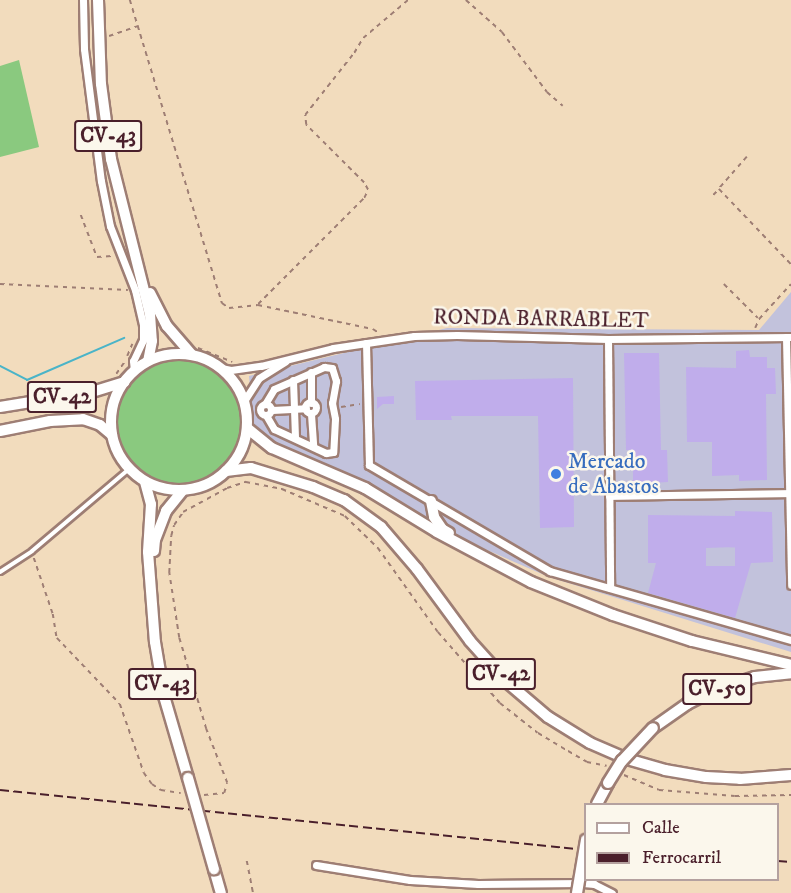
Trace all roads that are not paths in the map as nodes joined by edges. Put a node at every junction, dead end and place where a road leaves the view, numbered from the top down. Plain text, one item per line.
1 (84, 0) edge
2 (98, 0) edge
3 (138, 268) junction
4 (788, 337) edge
5 (608, 339) junction
6 (366, 343) junction
7 (191, 354) junction
8 (293, 357) junction
9 (148, 361) junction
10 (221, 368) junction
11 (134, 370) junction
12 (311, 372) junction
13 (292, 380) junction
14 (123, 382) junction
15 (244, 400) junction
16 (0, 407) edge
17 (311, 408) junction
18 (332, 408) junction
19 (294, 409) junction
20 (269, 412) junction
21 (247, 428) junction
22 (0, 431) edge
23 (112, 435) junction
24 (294, 438) junction
25 (313, 446) junction
26 (129, 470) junction
27 (226, 471) junction
28 (145, 482) junction
29 (182, 490) junction
30 (790, 494) edge
31 (609, 496) junction
32 (430, 501) junction
33 (0, 572) edge
34 (531, 582) junction
35 (791, 585) edge
36 (150, 587) junction
37 (610, 588) junction
38 (791, 640) edge
39 (791, 665) edge
40 (791, 673) edge
41 (791, 775) edge
42 (598, 803) edge
43 (584, 847) edge
44 (316, 865) dead end
45 (221, 893) edge
46 (577, 893) edge
47 (612, 893) edge

1 - 11 street
2 - 3 main road, CV-43
3 - 7 main road, CV-43
3 - 9 main road, CV-43
4 - 5 street, RONDA BARRABLET
4 - 30 street
5 - 6 street, RONDA BARRABLET
5 - 31 street
6 - 8 street, RONDA BARRABLET
6 - 32 street
7 - 9 main road, CV-43
7 - 10 main road, CV-43
8 - 10 street, RONDA BARRABLET
8 - 15 street
9 - 11 main road, CV-43
10 - 15 main road, CV-43
11 - 14 main road, CV-43
12 - 13 street
12 - 17 street
12 - 18 street
13 - 19 street
13 - 20 street
14 - 16 main road, CV-42
14 - 23 main road, CV-43
15 - 21 main road, CV-43
17 - 18 street
17 - 19 street
17 - 25 street
18 - 25 street
19 - 20 street
19 - 24 street
20 - 24 street
21 - 27 main road, CV-43
21 - 34 main road
22 - 23 main road, CV-42
23 - 26 main road, CV-43
24 - 25 street
26 - 28 main road, CV-43
26 - 33 lane
27 - 29 main road, CV-43
27 - 41 main road, CV-42
28 - 29 main road, CV-43
28 - 36 main road, CV-43
29 - 36 main road, CV-43
30 - 31 street
30 - 35 street
31 - 37 street
32 - 34 main road
32 - 37 street
34 - 39 main road
36 - 45 main road, CV-43, bridge
37 - 38 street
40 - 42 main road, CV-50, bridge
43 - 46 main road, bridge
44 - 47 street

